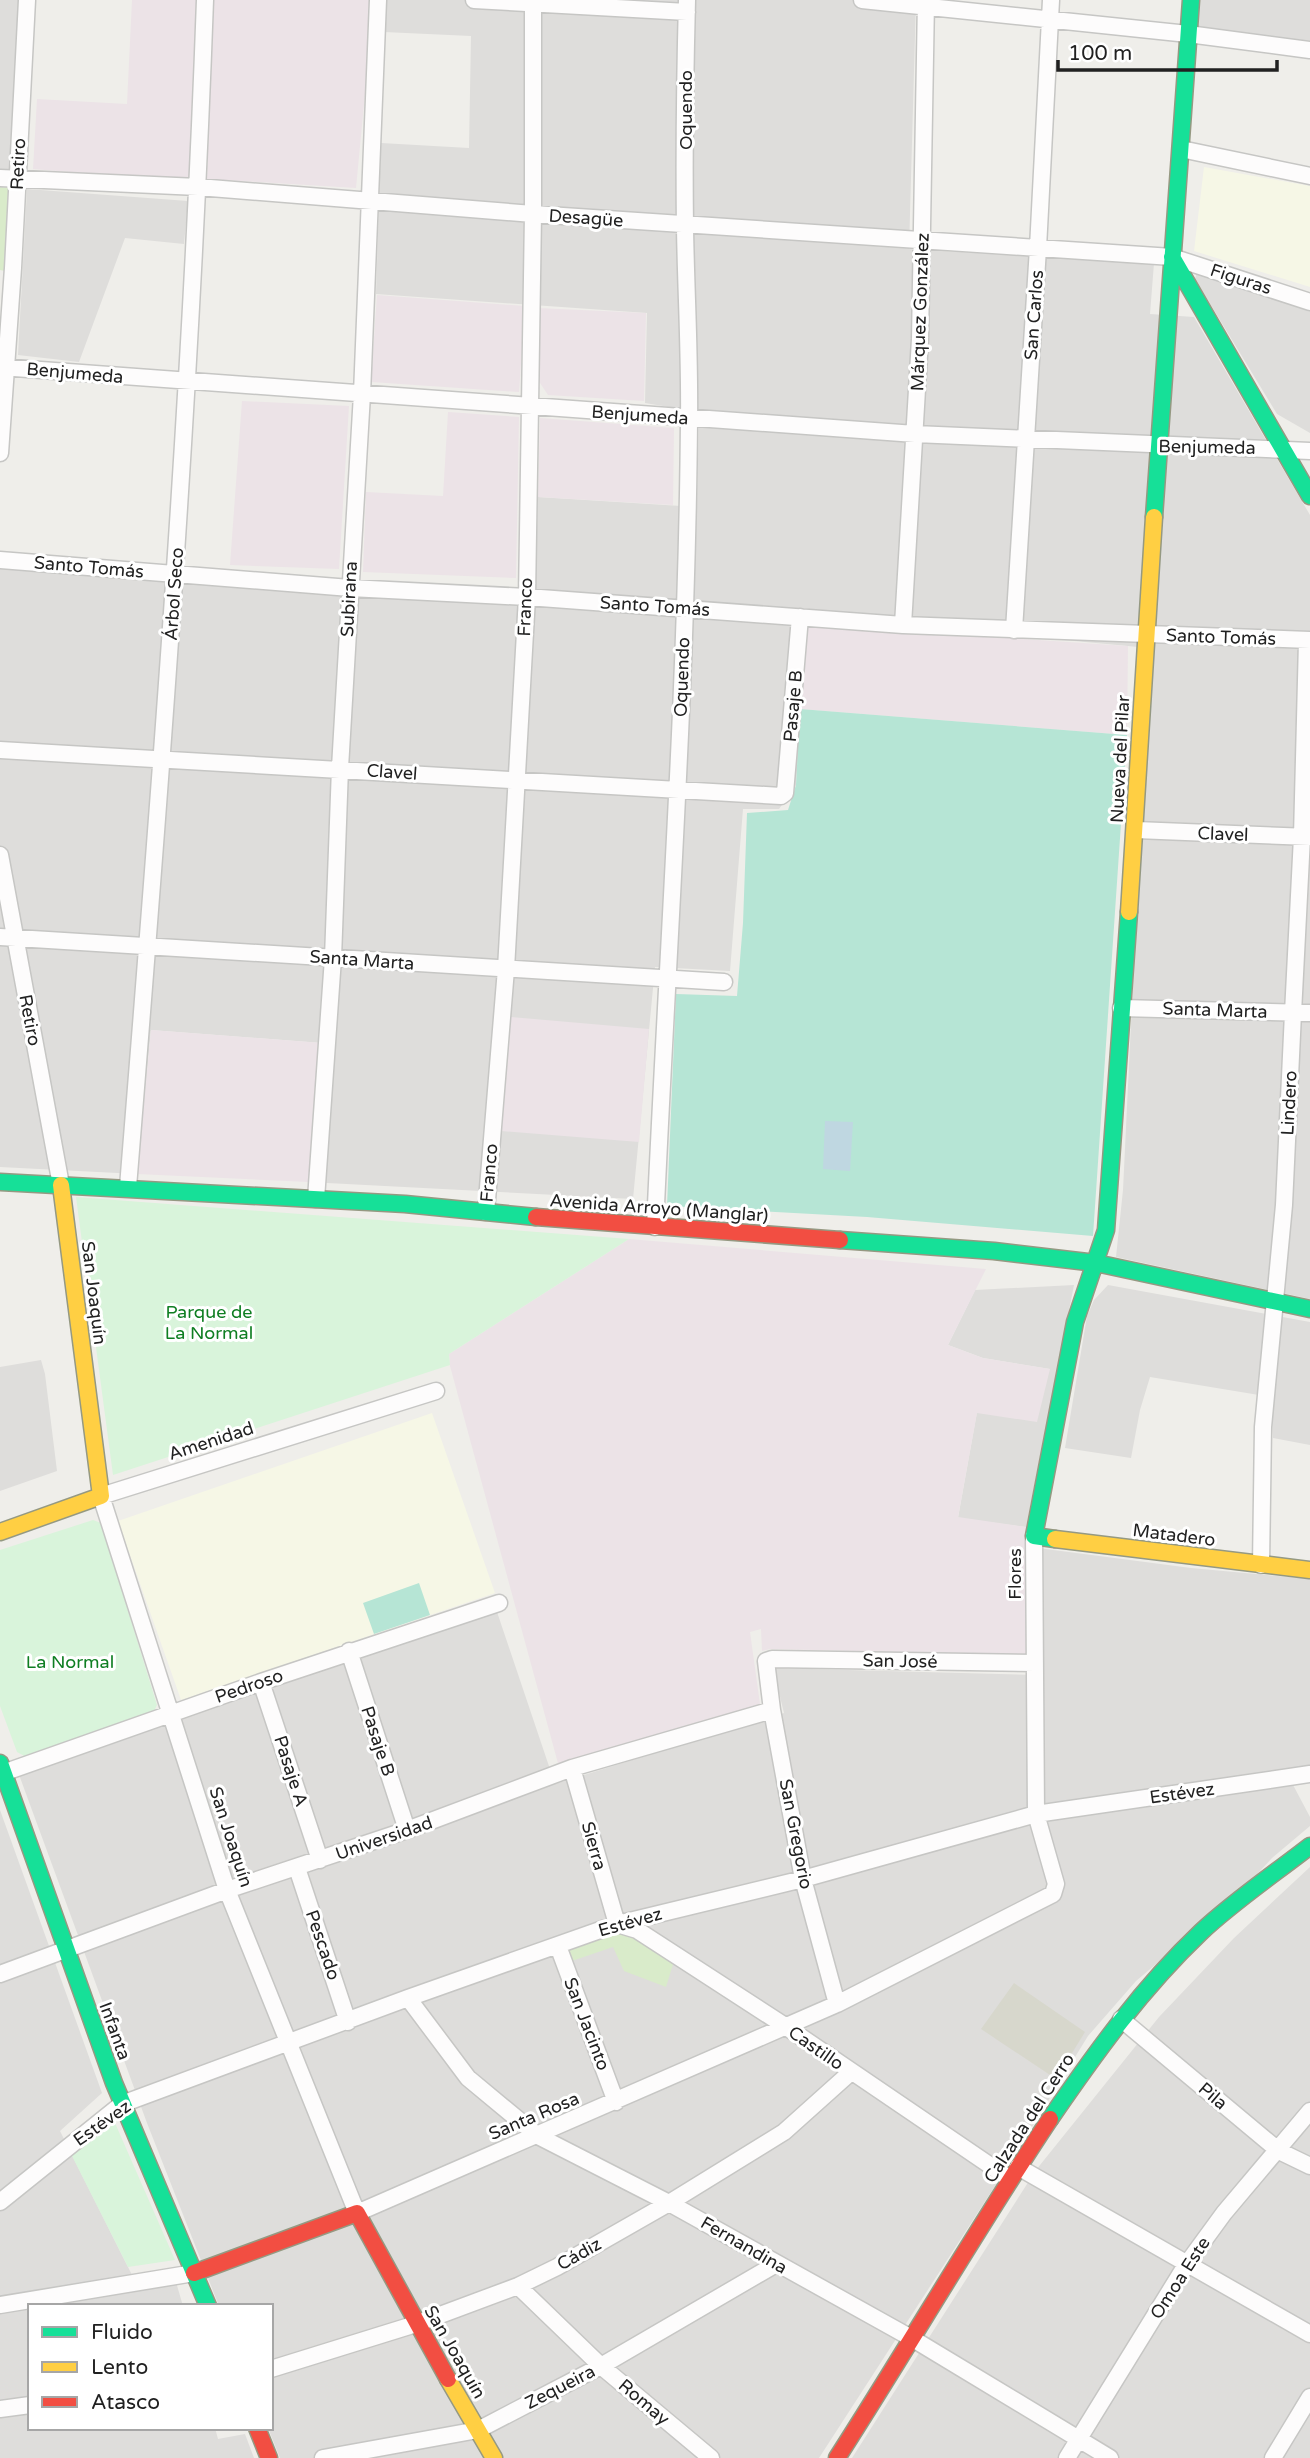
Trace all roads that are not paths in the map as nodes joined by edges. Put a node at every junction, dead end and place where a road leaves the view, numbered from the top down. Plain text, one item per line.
1 (27, 0) edge
2 (205, 0) edge
3 (378, 0) edge
4 (474, 0) edge
5 (862, 0) edge
6 (1051, 0) edge
7 (1191, 0) edge
8 (532, 2) edge
9 (926, 3) edge
10 (687, 6) edge
11 (1050, 18) junction
12 (1188, 34) junction
13 (1310, 50) edge
14 (1181, 149) junction
15 (1310, 176) edge
16 (0, 178) edge
17 (18, 180) junction
18 (198, 187) junction
19 (369, 200) junction
20 (533, 214) junction
21 (685, 225) junction
22 (923, 241) junction
23 (1038, 248) junction
24 (1172, 257) junction
25 (1310, 302) edge
26 (3, 367) edge
27 (187, 382) junction
28 (362, 394) junction
29 (529, 407) junction
30 (689, 418) junction
31 (915, 434) junction
32 (1026, 440) junction
33 (1160, 446) junction
34 (1282, 448) junction
35 (1310, 451) edge
36 (0, 453) edge
37 (1310, 496) edge
38 (0, 560) edge
39 (176, 574) junction
40 (350, 588) junction
41 (527, 597) junction
42 (684, 608) junction
43 (800, 617) junction
44 (903, 625) junction
45 (1014, 630) junction
46 (1146, 635) junction
47 (1308, 640) edge
48 (0, 750) edge
49 (160, 759) junction
50 (340, 768) junction
51 (517, 779) junction
52 (679, 789) junction
53 (784, 795) joint
54 (1136, 830) junction
55 (1306, 837) edge
56 (0, 855) edge
57 (7, 937) edge
58 (147, 946) junction
59 (333, 958) junction
60 (506, 969) junction
61 (666, 979) junction
62 (723, 982) dead end
63 (1121, 1008) junction
64 (1293, 1013) junction
65 (1310, 1013) edge
66 (0, 1182) edge
67 (61, 1185) junction
68 (128, 1187) junction
69 (316, 1199) junction
70 (486, 1212) junction
71 (655, 1227) junction
72 (1096, 1263) junction
73 (1275, 1301) junction
74 (1310, 1309) edge
75 (436, 1391) dead end
76 (101, 1496) junction
77 (0, 1532) edge
78 (1034, 1536) junction
79 (1261, 1565) junction
80 (1310, 1570) edge
81 (499, 1603) dead end
82 (349, 1651) junction
83 (766, 1661) joint
84 (1035, 1663) junction
85 (261, 1682) junction
86 (772, 1710) junction
87 (171, 1713) junction
88 (572, 1768) junction
89 (1, 1770) edge
90 (1310, 1774) edge
91 (1036, 1814) junction
92 (407, 1830) junction
93 (1310, 1846) edge
94 (320, 1860) junction
95 (297, 1868) junction
96 (803, 1879) junction
97 (1056, 1889) joint
98 (227, 1890) junction
99 (617, 1924) junction
100 (558, 1946) junction
101 (65, 1951) junction
102 (0, 1974) edge
103 (408, 1998) junction
104 (837, 2004) junction
105 (1121, 2019) junction
106 (348, 2022) junction
107 (785, 2026) junction
108 (288, 2043) junction
109 (851, 2072) junction
110 (616, 2102) junction
111 (122, 2105) junction
112 (1310, 2111) edge
113 (538, 2136) junction
114 (1279, 2151) junction
115 (1310, 2166) edge
116 (1014, 2173) junction
117 (0, 2202) edge
118 (669, 2203) junction
119 (357, 2213) junction
120 (776, 2264) junction
121 (1186, 2265) junction
122 (194, 2273) junction
123 (518, 2286) junction
124 (207, 2304) edge
125 (0, 2305) edge
126 (416, 2324) junction
127 (1310, 2334) edge
128 (913, 2339) junction
129 (601, 2366) junction
130 (273, 2369) edge
131 (1310, 2397) edge
132 (28, 2405) edge
133 (0, 2409) edge
134 (258, 2430) edge
135 (478, 2430) junction
136 (1078, 2438) junction
137 (269, 2458) edge
138 (323, 2458) edge
139 (494, 2458) edge
140 (711, 2458) edge
141 (837, 2458) edge
142 (1067, 2458) edge
143 (1110, 2458) edge
144 (1273, 2458) edge

1 - 17 street, Retiro
2 - 18 street, Árbol Seco
3 - 19 street, Subirana
4 - 8 street
5 - 9 street
6 - 11 street, San Carlos
7 - 12 main road, Nueva del Pilar
8 - 10 street
8 - 20 street, Franco
9 - 11 street
9 - 22 street, Márquez González
10 - 21 street, Oquendo
11 - 12 street
11 - 23 street, San Carlos
12 - 13 street
12 - 14 main road, Nueva del Pilar
14 - 15 street
14 - 24 main road, Nueva del Pilar
16 - 17 street, Desagüe
17 - 18 street, Desagüe
17 - 26 street, Retiro
18 - 19 street, Desagüe
18 - 27 street, Árbol Seco
19 - 20 street, Desagüe
19 - 28 street, Subirana
20 - 21 street, Desagüe
20 - 29 street, Franco
21 - 22 street, Desagüe
21 - 30 street, Oquendo
22 - 23 street, Desagüe
22 - 31 street, Márquez González
23 - 24 street, Desagüe
23 - 32 street, San Carlos
24 - 25 street, Figuras
24 - 33 main road, Nueva del Pilar
24 - 34 main road
26 - 27 street, Benjumeda
26 - 36 street, Retiro
27 - 28 street, Benjumeda
27 - 39 street, Árbol Seco
28 - 29 street, Benjumeda
28 - 40 street, Subirana
29 - 30 street, Benjumeda
29 - 41 street, Franco
30 - 31 street, Benjumeda
30 - 42 street, Oquendo
31 - 32 street, Benjumeda
31 - 44 street, Márquez González
32 - 33 street, Benjumeda
32 - 45 street, San Carlos
33 - 34 street, Benjumeda
33 - 46 main road, Nueva del Pilar
34 - 35 street, Benjumeda
34 - 37 main road
38 - 39 street, Santo Tomás
39 - 40 street, Santo Tomás
39 - 49 street, Árbol Seco
40 - 41 street, Santo Tomás
40 - 50 street, Subirana
41 - 42 street, Santo Tomás
41 - 51 street, Franco
42 - 43 street, Santo Tomás
42 - 52 street, Oquendo
43 - 44 street, Santo Tomás
43 - 53 street, Pasaje B
44 - 45 street, Santo Tomás
45 - 46 street, Santo Tomás
46 - 47 street, Santo Tomás
46 - 54 main road, Nueva del Pilar
47 - 55 street, Lindero
48 - 49 street, Clavel
49 - 50 street, Clavel
49 - 58 street, Árbol Seco
50 - 51 street, Clavel
50 - 59 street, Subirana
51 - 52 street, Clavel
51 - 60 street, Franco
52 - 53 street, Clavel
52 - 61 street, Oquendo
54 - 55 street, Clavel
54 - 63 main road, Nueva del Pilar
55 - 64 street, Lindero
56 - 57 street, Retiro
57 - 58 street, Santa Marta
57 - 67 street, Retiro
58 - 59 street, Santa Marta
58 - 68 street, Árbol Seco
59 - 60 street, Santa Marta
59 - 69 street, Subirana
60 - 61 street, Santa Marta
60 - 70 street, Franco
61 - 62 street, Santa Marta
61 - 71 street, Oquendo
63 - 64 street, Santa Marta
63 - 72 main road, Nueva del Pilar
64 - 65 street, Santa Marta
64 - 73 street, Lindero
66 - 67 main road, Avenida Arroyo (Manglar)
67 - 68 main road, Avenida Arroyo (Manglar)
67 - 76 main road, San Joaquín
68 - 69 main road, Avenida Arroyo (Manglar)
69 - 70 main road, Avenida Arroyo (Manglar)
70 - 71 main road, Avenida Arroyo (Manglar)
71 - 72 main road, Avenida Arroyo (Manglar)
72 - 73 main road, Avenida Arroyo (Manglar)
72 - 78 main road, Flores
73 - 74 main road, Avenida Arroyo (Manglar)
73 - 79 street, Lindero
75 - 76 street, Amenidad
76 - 77 main road, Amenidad
76 - 87 street, San Joaquín
78 - 79 main road, Matadero
78 - 84 street, Flores
79 - 80 main road, Matadero
81 - 82 street, Pedroso
82 - 85 street, Pedroso
82 - 92 street, Pasaje B
83 - 84 street, San José
83 - 86 street, San Gregorio
84 - 91 street, Flores
85 - 87 street, Pedroso
85 - 94 street, Pasaje A
86 - 88 street, Universidad
86 - 96 street, San Gregorio
87 - 89 street, Pedroso
87 - 98 street, San Joaquín
88 - 92 street, Universidad
88 - 99 street, Sierra
89 - 101 main road, Infanta
90 - 91 street, Estévez
91 - 96 street, Estévez
91 - 97 street, Flores
92 - 94 street, Universidad
93 - 105 main road, Calzada del Cerro
94 - 95 street, Universidad
95 - 98 street, Universidad
95 - 106 street, Pescado
96 - 99 street, Estévez
96 - 104 street, San Gregorio
97 - 104 street, Santa Rosa
98 - 101 street, Universidad
98 - 108 street, San Joaquín
99 - 100 street, Estévez
99 - 107 street, Castillo
100 - 103 street, Estévez
100 - 110 street, San Jacinto
101 - 102 street, Universidad
101 - 111 main road, Infanta
103 - 106 street, Estévez
103 - 113 street, Fernandina
104 - 107 street, Santa Rosa
105 - 114 street, Pila
105 - 116 main road, Calzada del Cerro
106 - 108 street, Estévez
107 - 109 street, Castillo
107 - 110 street, Santa Rosa
108 - 111 street, Estévez
108 - 119 street, San Joaquín
109 - 116 street, Castillo
109 - 118 street, Cádiz
110 - 113 street, Santa Rosa
111 - 117 street, Estévez
111 - 122 main road, Infanta
112 - 114 street, Omoa Este
113 - 118 street, Fernandina
113 - 119 street, Santa Rosa
114 - 115 street, Pila
114 - 121 street, Omoa Este
116 - 121 street, Castillo
116 - 128 main road, Calzada del Cerro
118 - 120 street, Fernandina
118 - 123 street, Cádiz
119 - 122 main road, Santa Rosa
119 - 126 main road, San Joaquín
120 - 128 street, Fernandina
120 - 129 street, Zequeira
121 - 127 street, Castillo
121 - 136 street, Omoa Este
122 - 124 main road, Infanta
122 - 125 street, Santa Rosa
123 - 126 street, Cádiz
123 - 129 street, Romay
126 - 130 street, Cádiz
126 - 135 main road, San Joaquín
128 - 136 street, Fernandina
128 - 141 main road, Calzada del Cerro
129 - 135 street, Zequeira
129 - 140 street, Romay
131 - 144 street
132 - 133 street
134 - 137 main road
135 - 138 street, Zequeira
135 - 139 main road, San Joaquín
136 - 142 street, Omoa Este
136 - 143 street, Fernandina

